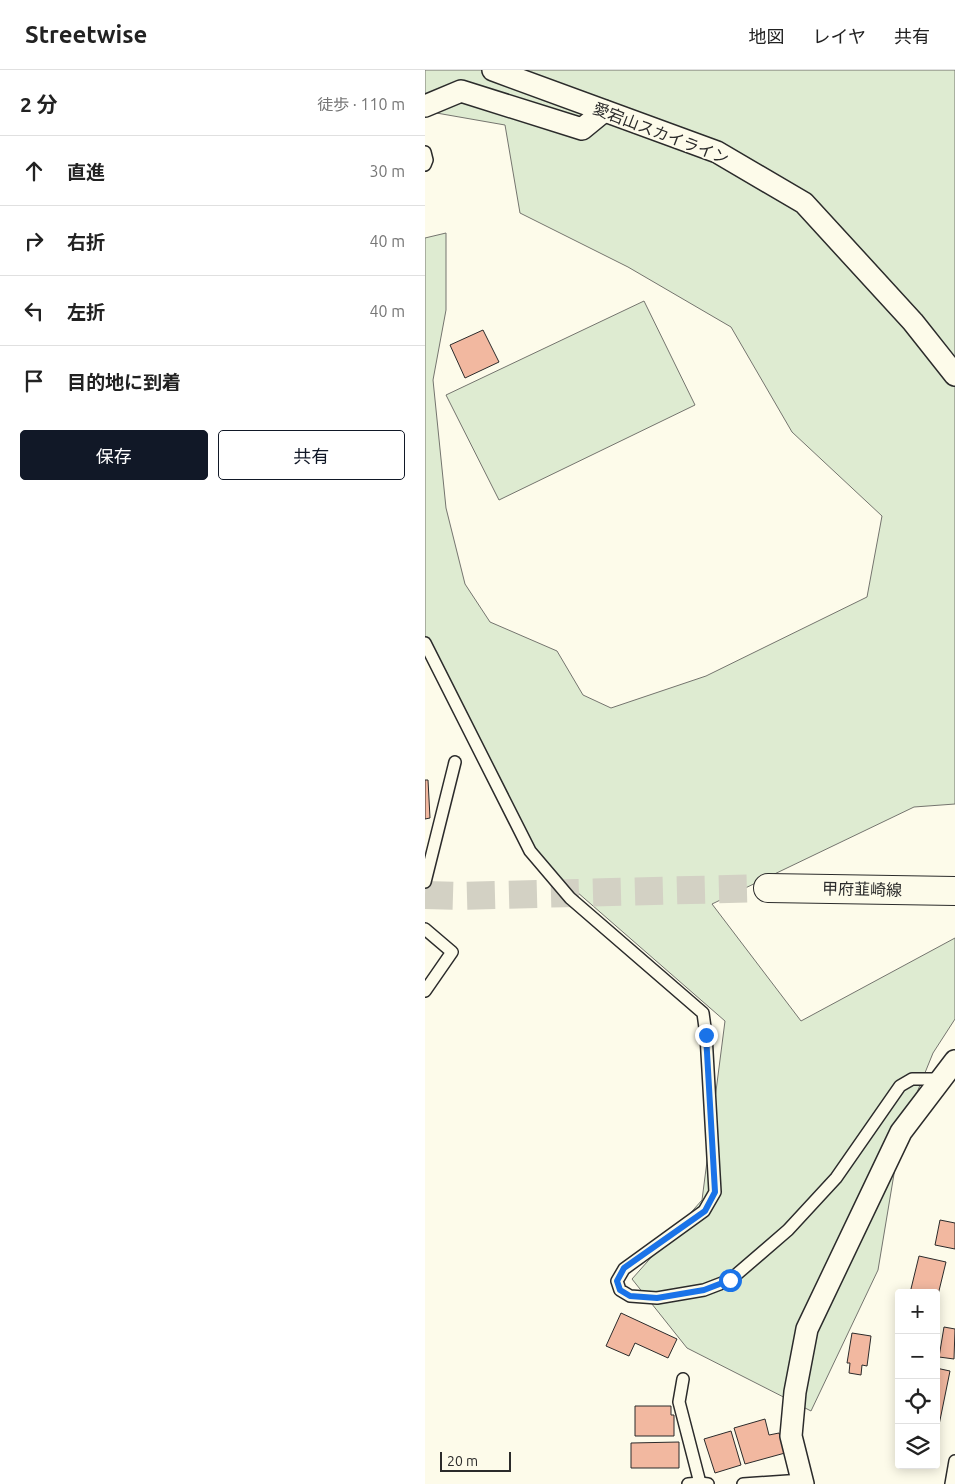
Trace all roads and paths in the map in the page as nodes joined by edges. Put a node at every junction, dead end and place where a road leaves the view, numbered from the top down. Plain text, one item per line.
1 (493, 70) edge
2 (425, 106) edge
3 (604, 111) junction
4 (425, 152) edge
5 (425, 165) edge
6 (955, 375) edge
7 (425, 643) edge
8 (455, 762) dead end
9 (425, 882) edge
10 (768, 888) tunnel mouth
11 (955, 891) edge
12 (425, 929) edge
13 (425, 991) edge
14 (955, 1061) edge
15 (940, 1080) junction
16 (683, 1379) dead end
17 (955, 1461) edge
18 (802, 1482) edge
19 (699, 1484) edge
20 (743, 1484) edge
21 (951, 1484) edge

1 - 3 street, 愛宕山スカイライン
2 - 3 street
3 - 6 street, 愛宕山スカイライン
4 - 5 lane
7 - 15 lane
8 - 9 lane
10 - 11 main road, 甲府韮崎線
12 - 13 lane
14 - 15 street
15 - 18 street
16 - 19 lane
17 - 21 lane
18 - 20 lane

